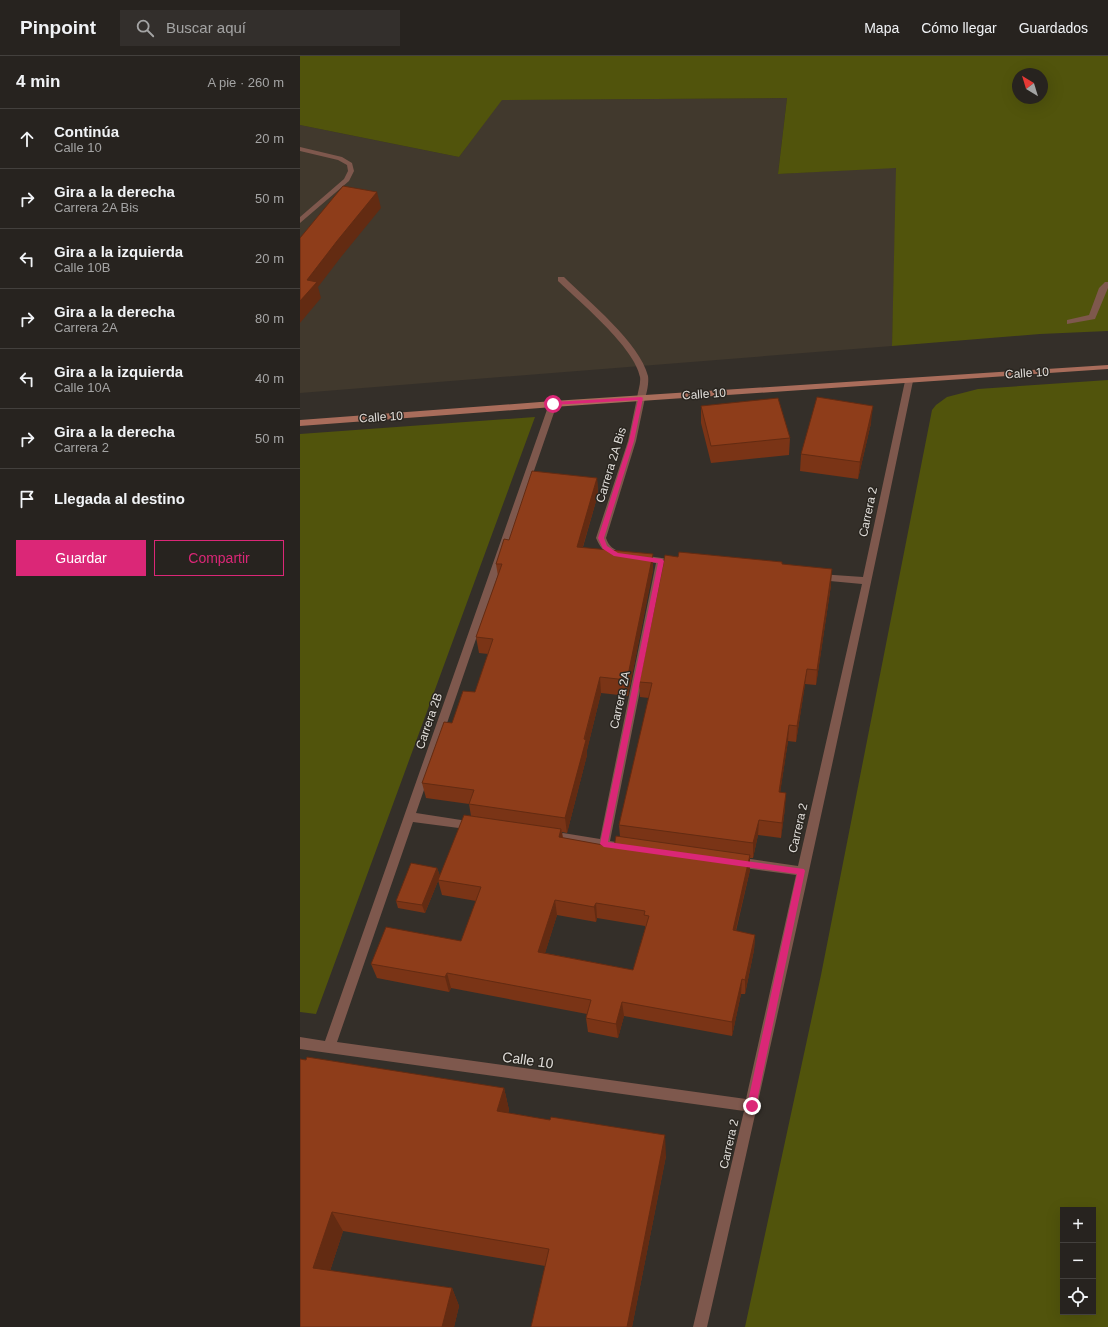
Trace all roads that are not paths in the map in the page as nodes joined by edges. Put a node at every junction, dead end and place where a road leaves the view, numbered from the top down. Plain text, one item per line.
1 (300, 149) edge
2 (300, 221) edge
3 (561, 279) dead end
4 (1108, 284) edge
5 (1070, 322) dead end
6 (1108, 367) edge
7 (909, 381) junction
8 (641, 398) junction
9 (553, 404) junction
10 (300, 423) edge
11 (662, 561) junction
12 (685, 564) edge
13 (812, 576) edge
14 (867, 581) junction
15 (410, 816) junction
16 (488, 828) edge
17 (550, 836) edge
18 (604, 844) junction
19 (635, 849) edge
20 (722, 860) edge
21 (802, 871) junction
22 (300, 1043) edge
23 (329, 1047) junction
24 (752, 1106) junction
25 (700, 1327) edge

1 - 2 street
3 - 8 street, Carrera 2A Bis
4 - 5 street
6 - 7 street, Calle 10
7 - 8 street, Calle 10
7 - 14 street, Carrera 2
8 - 9 street, Calle 10
8 - 11 street, Carrera 2A Bis
9 - 10 street, Calle 10
9 - 15 street, Carrera 2B
11 - 12 street
11 - 18 street, Carrera 2A
13 - 14 street
14 - 21 street, Carrera 2
15 - 16 street
15 - 23 street, Carrera 2B
17 - 18 street
18 - 19 street
20 - 21 street
21 - 24 street, Carrera 2
22 - 23 street, Calle 10
23 - 24 street, Calle 10
24 - 25 street, Carrera 2

